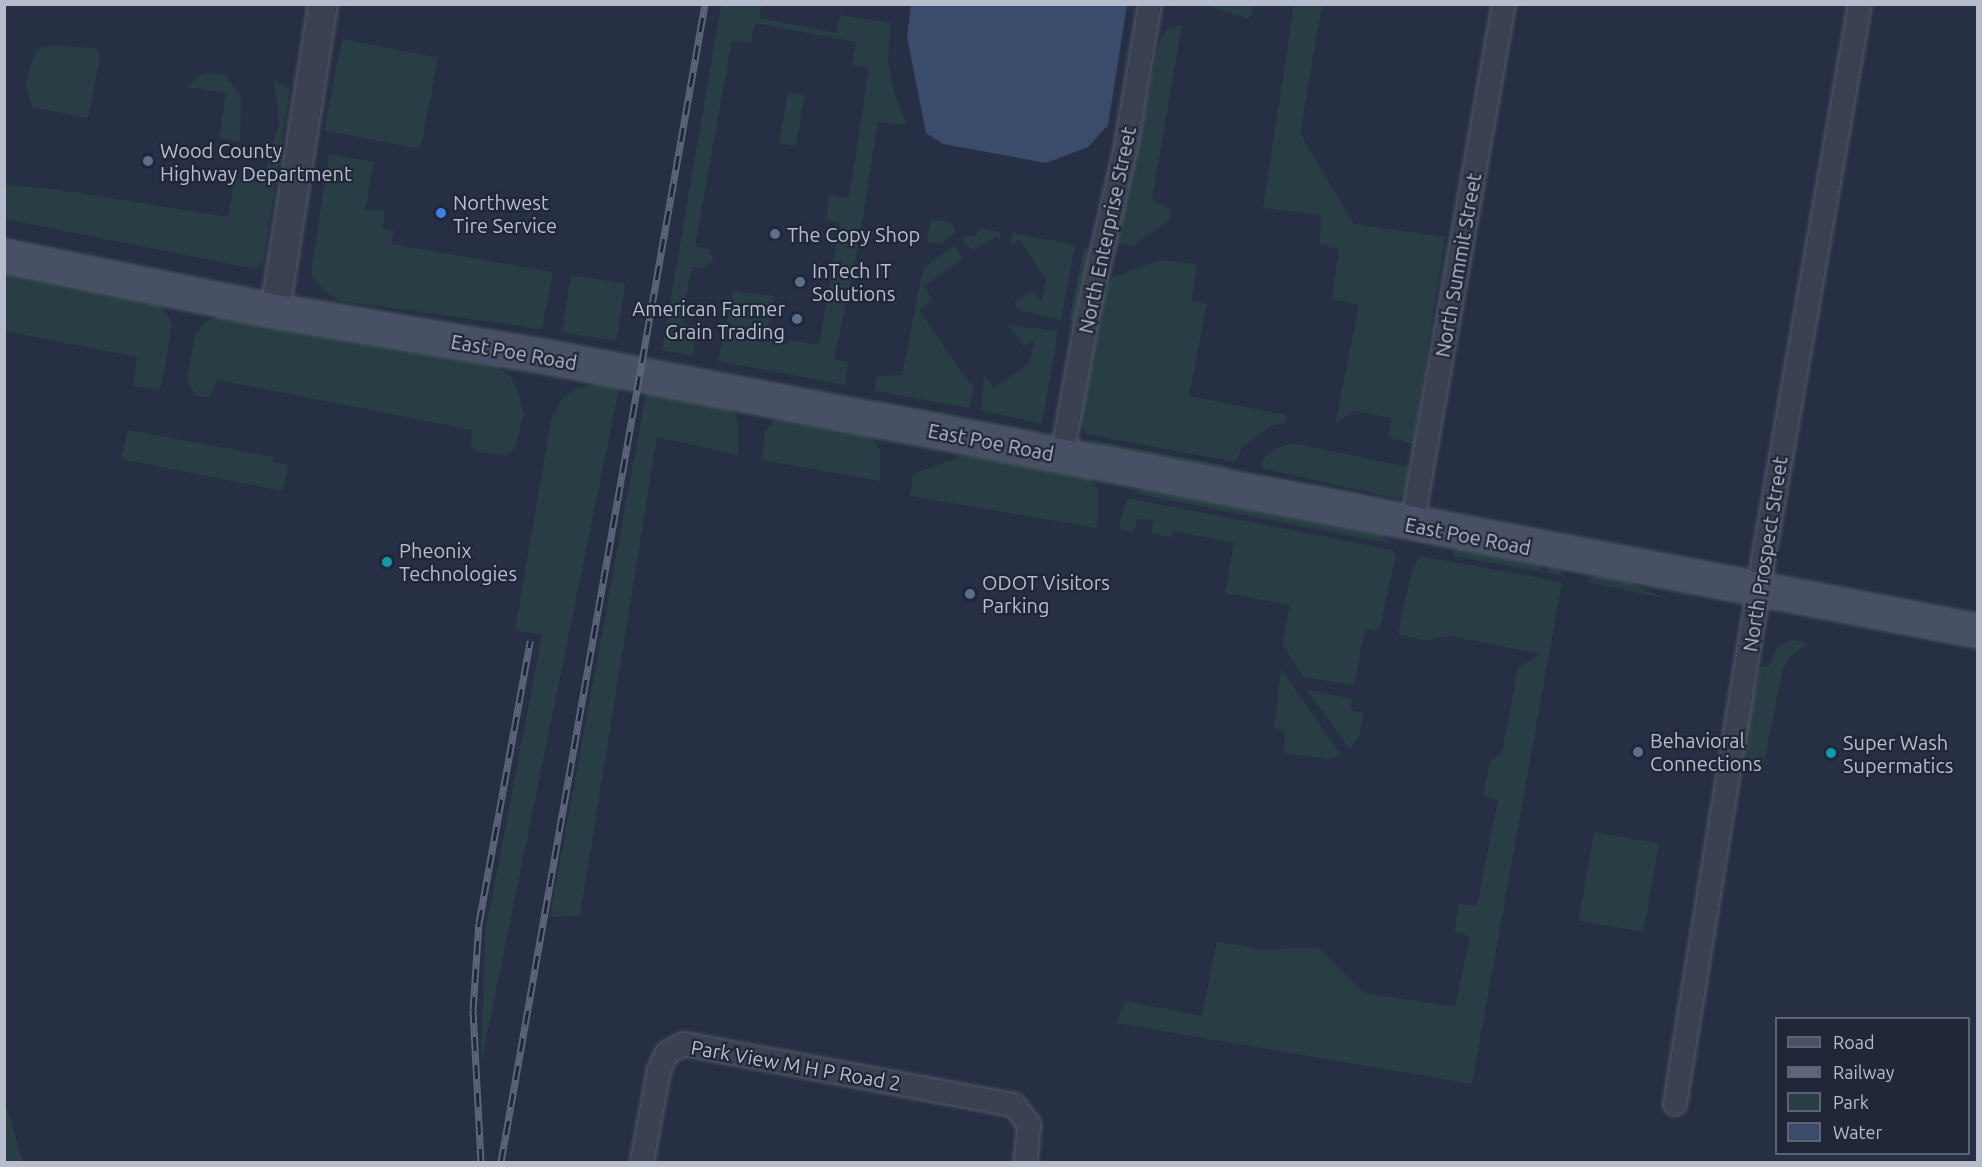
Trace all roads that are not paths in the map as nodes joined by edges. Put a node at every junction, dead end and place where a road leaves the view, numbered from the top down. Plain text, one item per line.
1 (323, 4) edge
2 (1150, 4) edge
3 (1504, 4) edge
4 (1860, 4) edge
5 (4, 256) edge
6 (275, 311) junction
7 (1062, 456) junction
8 (1412, 525) junction
9 (1758, 590) junction
10 (1977, 631) edge
11 (1675, 1104) dead end
12 (642, 1162) edge
13 (1026, 1162) edge

1 - 6 street
2 - 7 street, North Enterprise Street
3 - 8 street, North Summit Street
4 - 9 street, North Prospect Street
5 - 6 main road, East Poe Road
6 - 7 main road, East Poe Road
7 - 8 main road, East Poe Road
8 - 9 main road, East Poe Road
9 - 10 main road, East Poe Road
9 - 11 street, North Prospect Street
12 - 13 street, Park View M H P Road 2

